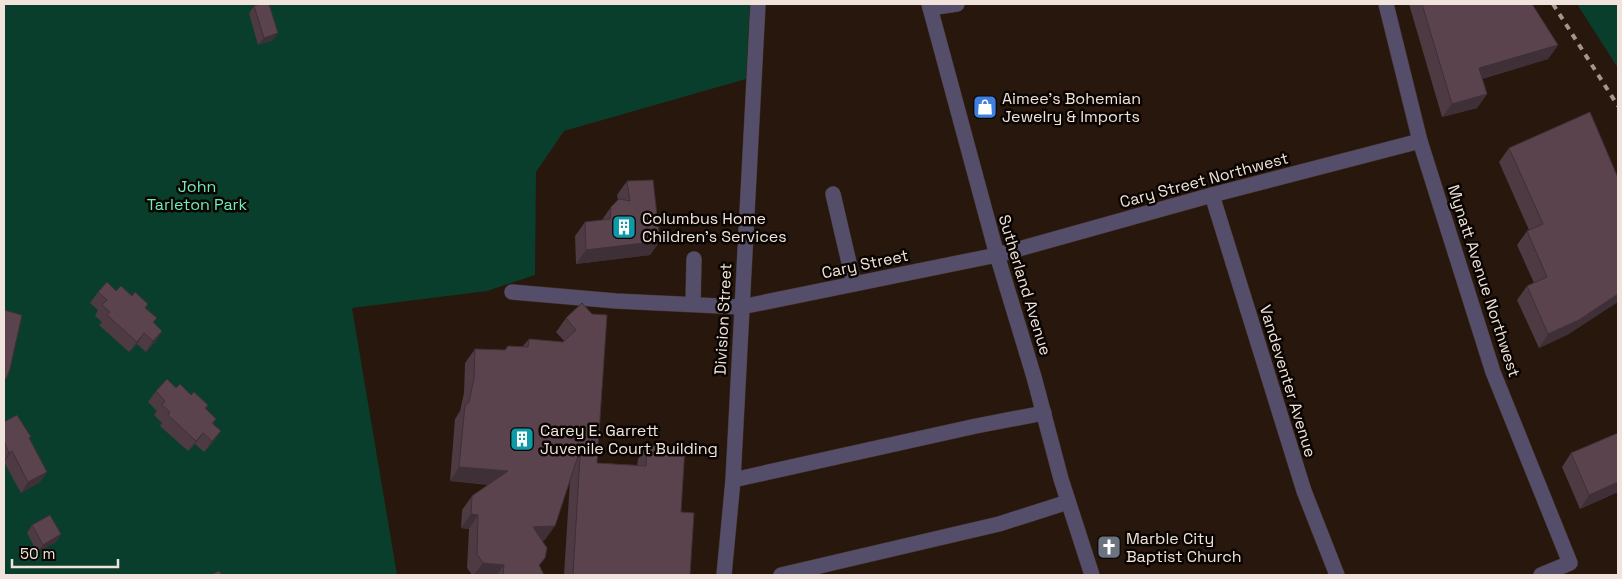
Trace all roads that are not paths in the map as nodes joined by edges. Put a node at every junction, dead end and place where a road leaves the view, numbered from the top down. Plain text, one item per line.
1 (758, 4) edge
2 (957, 4) edge
3 (1386, 4) edge
4 (930, 6) edge
5 (1420, 141) junction
6 (833, 194) dead end
7 (1212, 195) junction
8 (997, 255) junction
9 (694, 259) dead end
10 (854, 284) junction
11 (512, 292) dead end
12 (693, 304) junction
13 (741, 307) junction
14 (1044, 413) junction
15 (733, 480) junction
16 (1068, 502) junction
17 (724, 575) edge
18 (781, 575) edge
19 (1092, 575) edge
20 (1337, 575) edge
21 (1541, 575) edge

1 - 13 street, Division Street
2 - 4 street
3 - 5 street, Mynatt Avenue Northwest
4 - 8 street, Sutherland Avenue
5 - 7 street, Cary Street Northwest
5 - 21 street, Mynatt Avenue Northwest
6 - 10 street
7 - 8 street, Cary Street Northwest
7 - 20 street, Vandeventer Avenue
8 - 10 street, Cary Street
8 - 14 street, Sutherland Avenue
9 - 12 street
10 - 13 street, Cary Street
11 - 12 street, Cary Street
12 - 13 street, Cary Street
13 - 15 street, Division Street
14 - 15 street
14 - 16 street, Sutherland Avenue
15 - 17 street, Division Street
16 - 18 street
16 - 19 street, Sutherland Avenue

